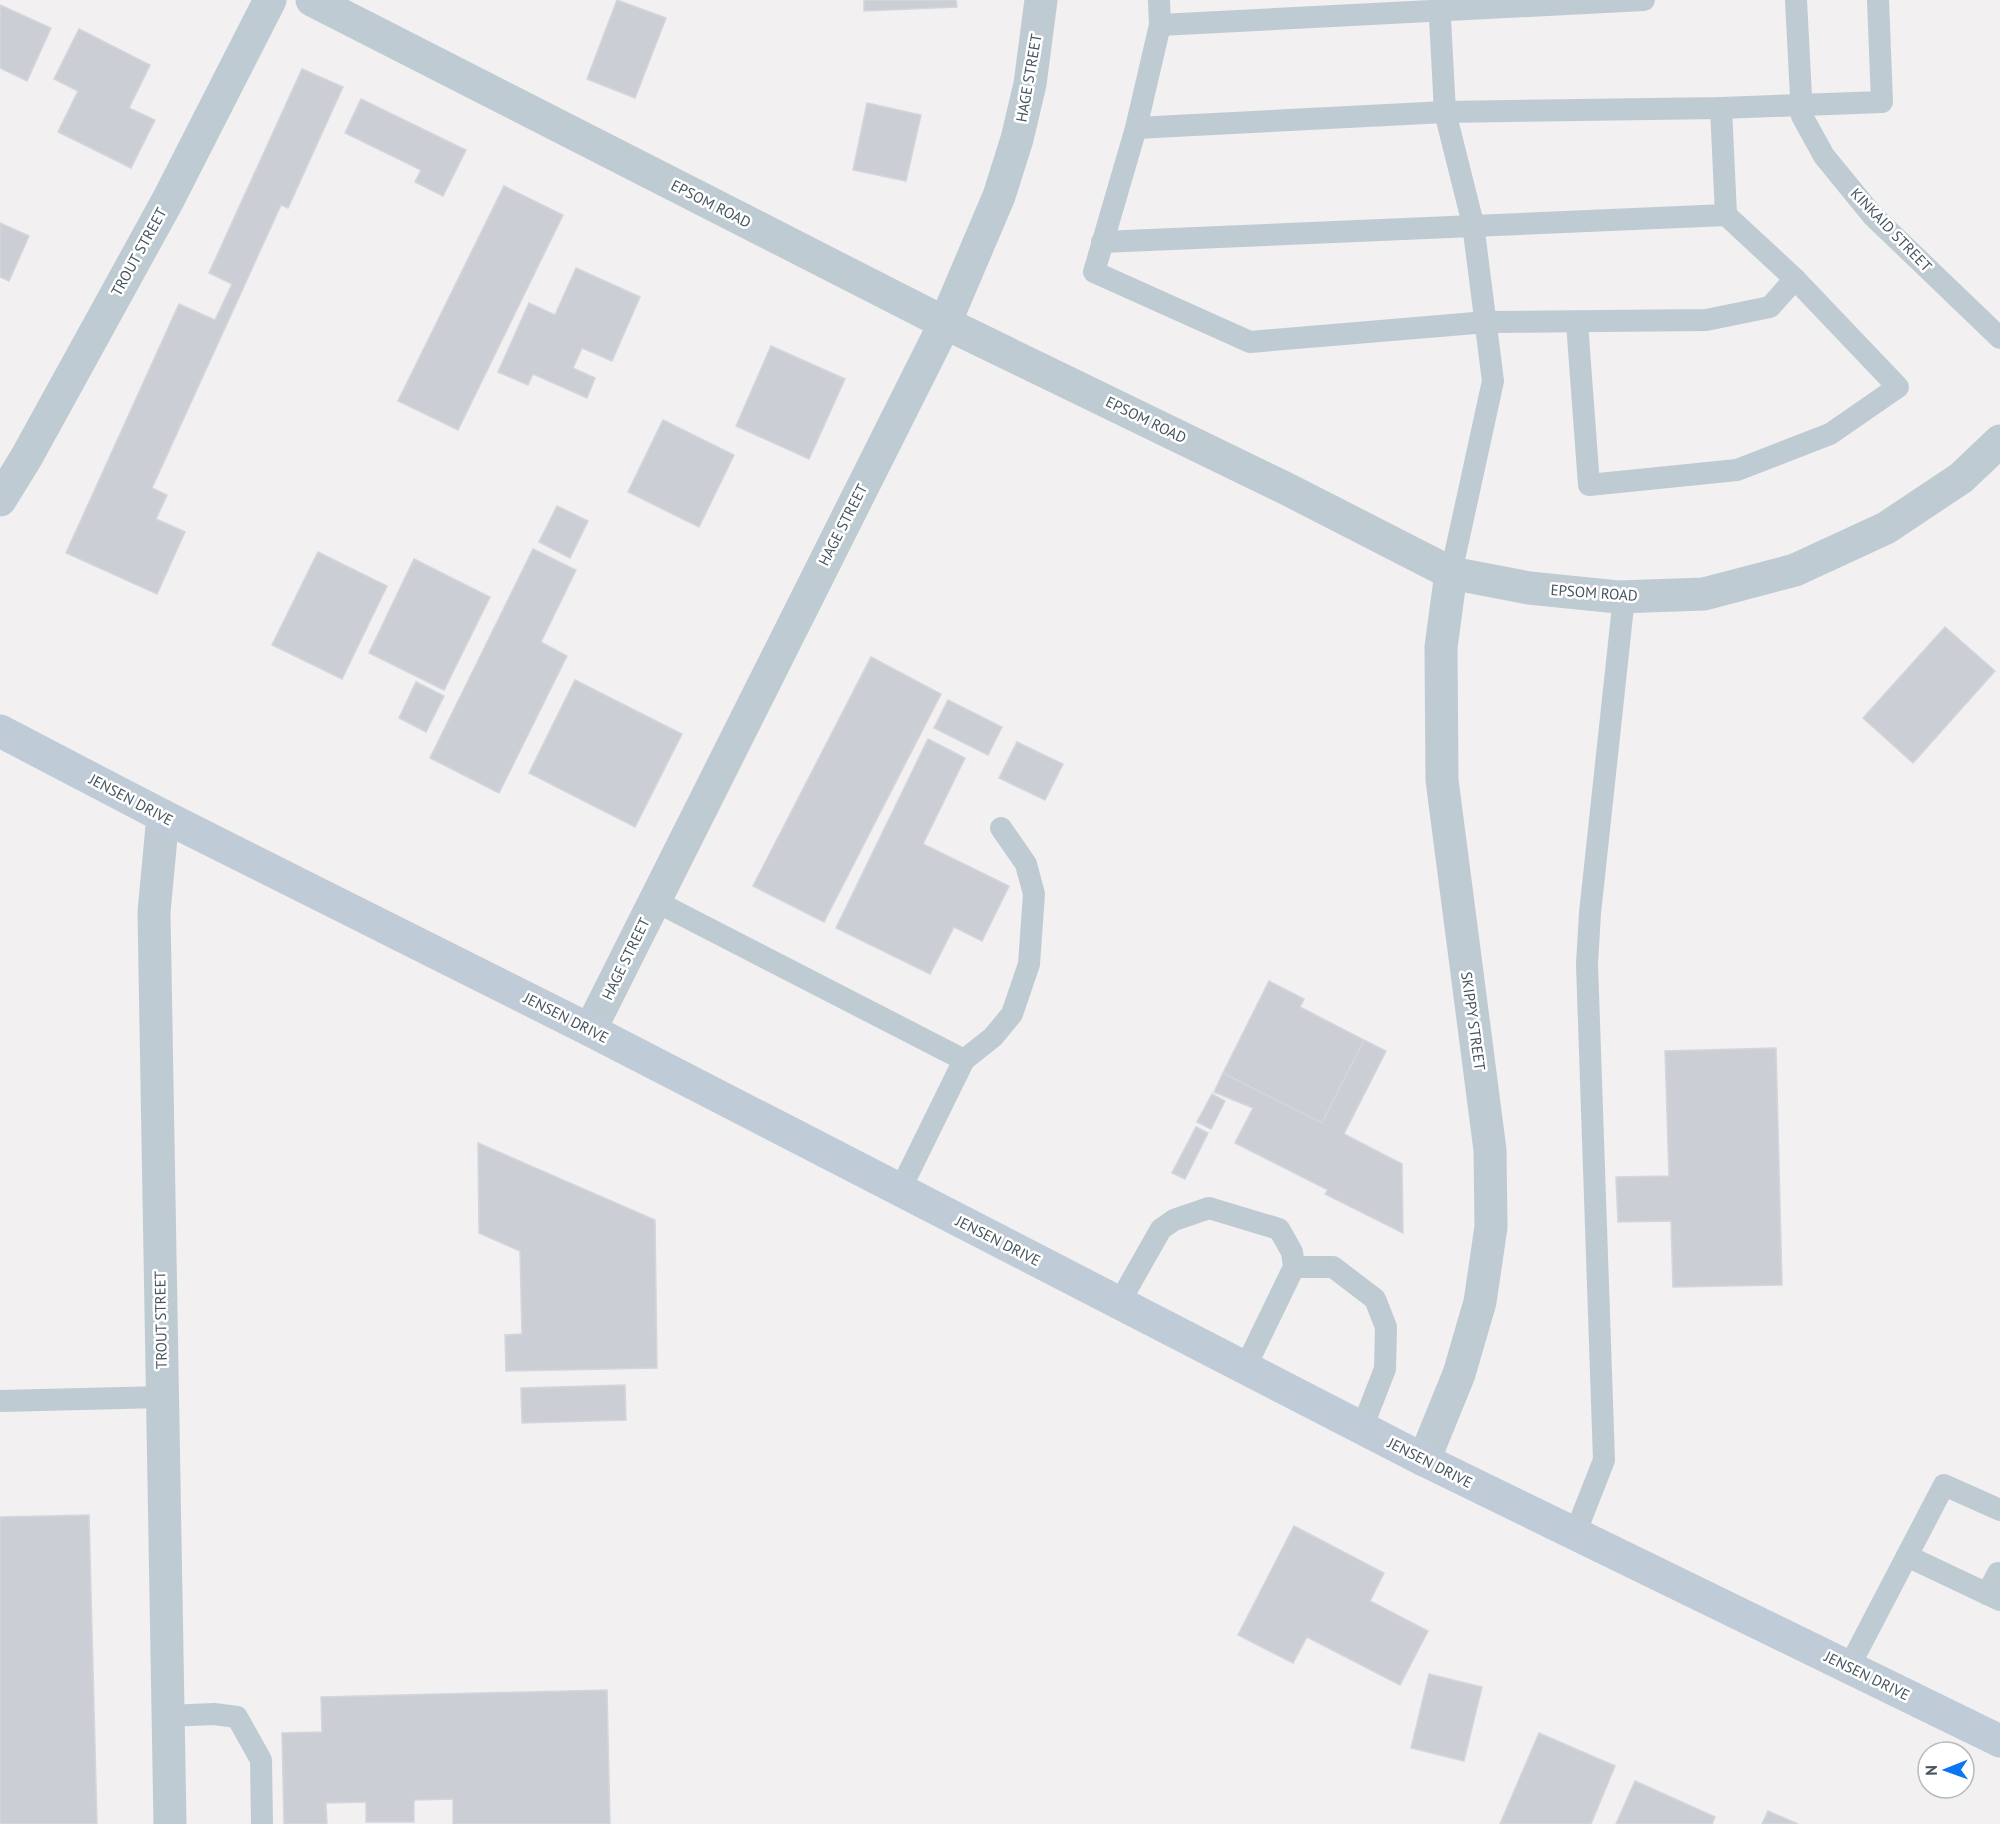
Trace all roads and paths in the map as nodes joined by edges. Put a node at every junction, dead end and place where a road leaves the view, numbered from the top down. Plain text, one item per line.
1 (270, 0) edge
2 (312, 0) edge
3 (1041, 0) edge
4 (1159, 0) edge
5 (1644, 0) edge
6 (1796, 0) edge
7 (1878, 0) edge
8 (1440, 5) edge
9 (1160, 25) junction
10 (1802, 105) junction
11 (1720, 108) junction
12 (1445, 112) junction
13 (1137, 128) junction
14 (1725, 215) junction
15 (1473, 224) junction
16 (1102, 242) junction
17 (1795, 279) junction
18 (1487, 322) junction
19 (945, 323) junction
20 (1577, 323) junction
21 (2000, 338) edge
22 (2000, 441) edge
23 (0, 500) edge
24 (1451, 573) junction
25 (1624, 597) junction
26 (0, 731) edge
27 (163, 816) junction
28 (1001, 828) dead end
29 (655, 901) junction
30 (590, 1030) junction
31 (964, 1060) junction
32 (900, 1190) junction
33 (1294, 1267) junction
34 (1119, 1303) junction
35 (1245, 1368) junction
36 (163, 1397) junction
37 (0, 1401) edge
38 (1362, 1428) junction
39 (1424, 1460) junction
40 (2000, 1510) edge
41 (1575, 1534) junction
42 (1907, 1556) junction
43 (1998, 1573) dead end
44 (1994, 1597) edge
45 (1849, 1667) junction
46 (168, 1716) junction
47 (2000, 1741) edge
48 (170, 1824) edge
49 (262, 1824) edge

1 - 23 street, TROUT STREET
2 - 19 street, EPSOM ROAD
3 - 19 street, HAGE STREET
4 - 9 lane
5 - 8 lane
6 - 10 lane, KINKAID STREET
7 - 10 lane
8 - 9 lane
8 - 12 lane
9 - 13 lane
10 - 11 lane
10 - 21 lane, KINKAID STREET
11 - 12 lane
11 - 14 lane
12 - 13 lane
12 - 15 lane
13 - 16 lane
14 - 15 lane
14 - 17 lane
15 - 16 lane
15 - 18 lane
16 - 18 lane
17 - 20 lane
17 - 20 lane
18 - 20 lane
18 - 24 lane
19 - 24 street, EPSOM ROAD
19 - 29 street, HAGE STREET
22 - 25 street, EPSOM ROAD
24 - 25 street, EPSOM ROAD
24 - 39 street, SKIPPY STREET
25 - 41 lane
26 - 27 main road, JENSEN DRIVE
27 - 30 main road, JENSEN DRIVE
27 - 36 street, TROUT STREET
28 - 31 lane
29 - 30 street, HAGE STREET
29 - 31 lane
30 - 32 main road, JENSEN DRIVE
31 - 32 lane
32 - 34 main road, JENSEN DRIVE
33 - 34 lane
33 - 35 lane
33 - 38 lane
34 - 35 main road, JENSEN DRIVE
35 - 38 main road, JENSEN DRIVE
36 - 37 lane
36 - 46 street, TROUT STREET
38 - 39 main road, JENSEN DRIVE
39 - 41 main road, JENSEN DRIVE
40 - 42 lane
41 - 45 main road, JENSEN DRIVE
42 - 44 lane
42 - 45 lane
43 - 44 lane
45 - 47 main road, JENSEN DRIVE
46 - 48 street, TROUT STREET
46 - 49 lane

